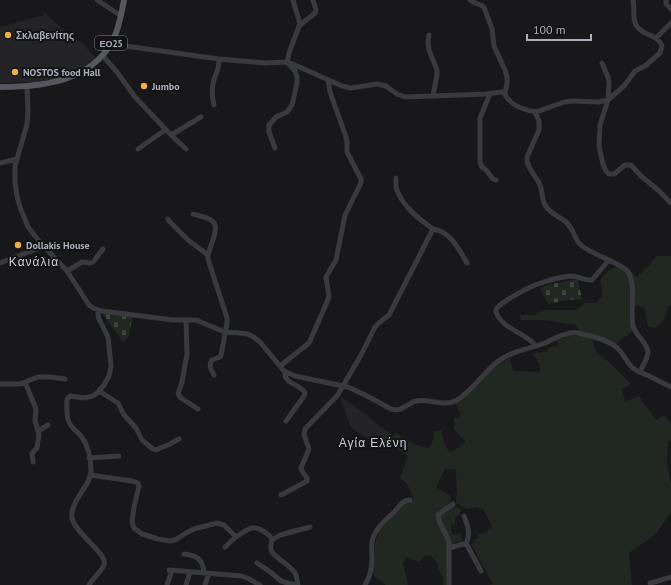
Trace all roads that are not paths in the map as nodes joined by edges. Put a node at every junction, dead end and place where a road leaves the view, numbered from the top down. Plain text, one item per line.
1 (97, 0) edge
2 (124, 0) edge
3 (293, 0) edge
4 (313, 0) edge
5 (470, 0) edge
6 (633, 0) edge
7 (666, 0) edge
8 (671, 9) edge
9 (121, 16) junction
10 (671, 24) edge
11 (299, 26) junction
12 (429, 35) dead end
13 (656, 38) junction
14 (112, 42) junction
15 (102, 56) junction
16 (219, 59) junction
17 (287, 62) junction
18 (602, 63) dead end
19 (328, 80) junction
20 (0, 87) edge
21 (27, 87) junction
22 (505, 93) junction
23 (490, 94) junction
24 (433, 96) junction
25 (608, 100) junction
26 (214, 105) dead end
27 (535, 112) junction
28 (201, 117) dead end
29 (166, 130) junction
30 (171, 136) junction
31 (275, 148) dead end
32 (138, 149) dead end
33 (186, 149) dead end
34 (17, 159) junction
35 (0, 163) edge
36 (396, 178) dead end
37 (496, 180) dead end
38 (671, 203) edge
39 (193, 214) dead end
40 (168, 219) dead end
41 (433, 229) junction
42 (44, 246) junction
43 (103, 249) dead end
44 (208, 255) junction
45 (609, 260) junction
46 (0, 263) edge
47 (467, 263) dead end
48 (68, 271) junction
49 (98, 310) junction
50 (186, 320) junction
51 (225, 332) junction
52 (536, 346) junction
53 (280, 366) junction
54 (285, 372) junction
55 (640, 372) junction
56 (214, 375) dead end
57 (65, 379) dead end
58 (25, 382) junction
59 (0, 384) edge
60 (343, 386) junction
61 (671, 387) edge
62 (98, 391) junction
63 (198, 409) dead end
64 (286, 421) dead end
65 (48, 425) dead end
66 (38, 431) junction
67 (179, 439) dead end
68 (119, 456) dead end
69 (89, 458) junction
70 (33, 462) dead end
71 (90, 475) junction
72 (281, 495) dead end
73 (410, 500) dead end
74 (453, 504) dead end
75 (464, 516) dead end
76 (310, 527) dead end
77 (236, 537) junction
78 (272, 540) junction
79 (466, 544) junction
80 (225, 547) dead end
81 (449, 548) junction
82 (184, 554) dead end
83 (257, 563) dead end
84 (481, 571) dead end
85 (190, 572) junction
86 (206, 573) junction
87 (671, 577) edge
88 (650, 583) dead end
89 (90, 585) edge
90 (167, 585) edge
91 (186, 585) edge
92 (205, 585) edge
93 (260, 585) edge
94 (294, 585) edge
95 (298, 585) edge
96 (365, 585) edge
97 (449, 585) edge

1 - 9 street
2 - 9 main road, ΕΟ25
3 - 11 street
4 - 11 street
5 - 22 street
6 - 13 street
7 - 8 street
9 - 14 main road, ΕΟ25
10 - 13 street
11 - 17 street
12 - 24 street
13 - 25 street
14 - 15 main road, ΕΟ25
14 - 16 street
15 - 21 main road, ΕΟ25
15 - 29 street
16 - 17 street
16 - 26 street
17 - 19 street
17 - 31 street
18 - 25 street
19 - 24 street
19 - 53 street
20 - 21 main road, ΕΟ25
21 - 34 street
22 - 23 street
22 - 27 street
23 - 24 street
23 - 37 street
25 - 27 street
25 - 38 street
27 - 45 street
28 - 30 street
29 - 30 street
29 - 32 street
30 - 33 street
34 - 35 street
34 - 42 street
36 - 41 street
39 - 44 street
40 - 44 street
41 - 47 street
41 - 60 street
42 - 46 street
42 - 48 street
43 - 48 street
44 - 51 street
45 - 52 street
45 - 55 street
48 - 49 street
49 - 50 street
49 - 62 street
50 - 51 street
50 - 63 street
51 - 53 street
51 - 56 street
52 - 55 street
52 - 60 street
53 - 54 street
54 - 60 street
54 - 64 street
55 - 61 street
57 - 58 street
58 - 59 street
58 - 66 street
60 - 72 street
62 - 67 street
62 - 69 street
65 - 66 street
66 - 70 street
68 - 69 street
69 - 71 street
71 - 77 street
71 - 89 street
73 - 96 street
74 - 81 street
75 - 79 street
76 - 78 street
77 - 78 street
77 - 80 street
78 - 95 street
79 - 81 street
79 - 84 street
81 - 97 street
82 - 86 street
83 - 94 street
85 - 86 street
85 - 90 street
85 - 91 street
86 - 92 street
86 - 93 street
87 - 88 street

